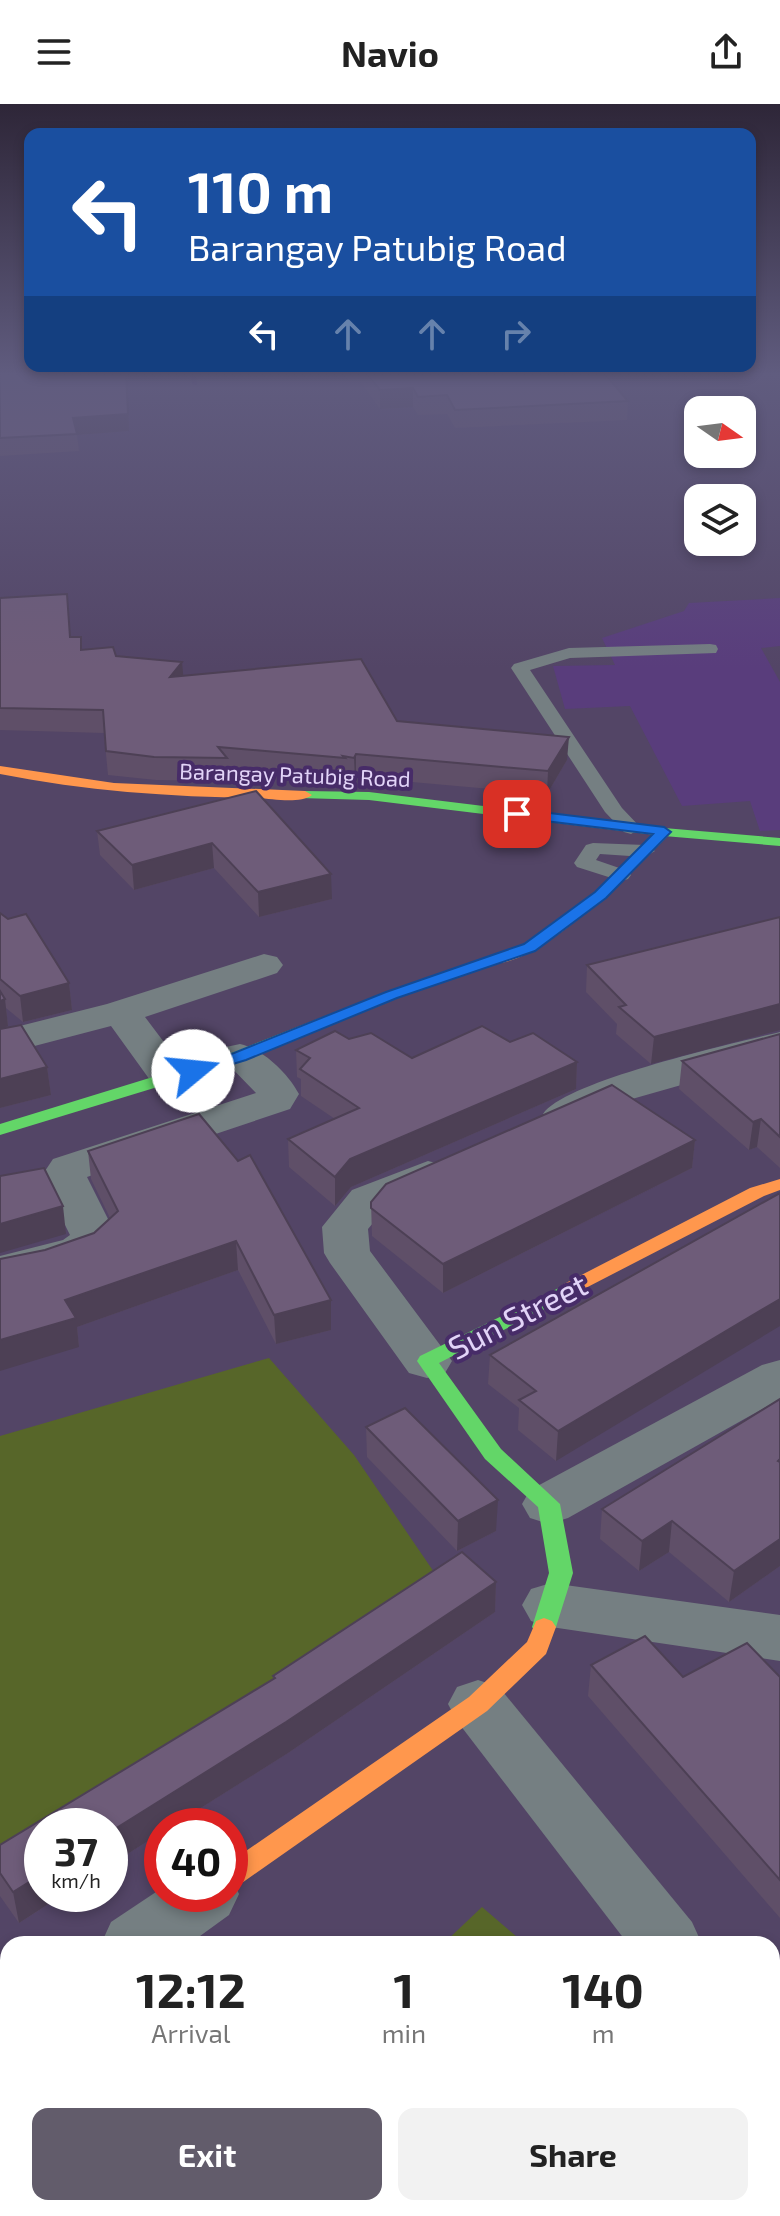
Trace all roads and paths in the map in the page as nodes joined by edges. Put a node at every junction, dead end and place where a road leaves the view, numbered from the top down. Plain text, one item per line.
1 (710, 649) dead end
2 (0, 770) edge
3 (631, 828) junction
4 (664, 832) junction
5 (780, 842) edge
6 (645, 851) junction
7 (621, 875) junction
8 (264, 965) dead end
9 (121, 1012) junction
10 (0, 1043) edge
11 (780, 1044) edge
12 (240, 1056) junction
13 (170, 1078) junction
14 (534, 1127) edge
15 (0, 1130) edge
16 (465, 1158) edge
17 (780, 1184) edge
18 (0, 1271) edge
19 (427, 1361) junction
20 (780, 1377) edge
21 (549, 1504) junction
22 (551, 1605) junction
23 (780, 1638) edge
24 (478, 1704) junction
25 (248, 1864) edge
26 (180, 1912) edge
27 (146, 1936) edge
28 (662, 1936) edge

1 - 3 lane
2 - 3 street, Barangay Patubig Road
3 - 4 street, Barangay Patubig Road
4 - 5 street, Barangay Patubig Road
4 - 6 street
6 - 7 street
6 - 7 lane
7 - 12 street
8 - 9 street
9 - 10 street
9 - 13 street
11 - 14 street
12 - 13 street
12 - 18 street
13 - 15 street
16 - 19 street
17 - 19 street, Sun Street
19 - 21 street, Sun Street
20 - 21 street
21 - 22 street
22 - 23 street
22 - 24 street
24 - 25 street
24 - 28 street
26 - 27 street

